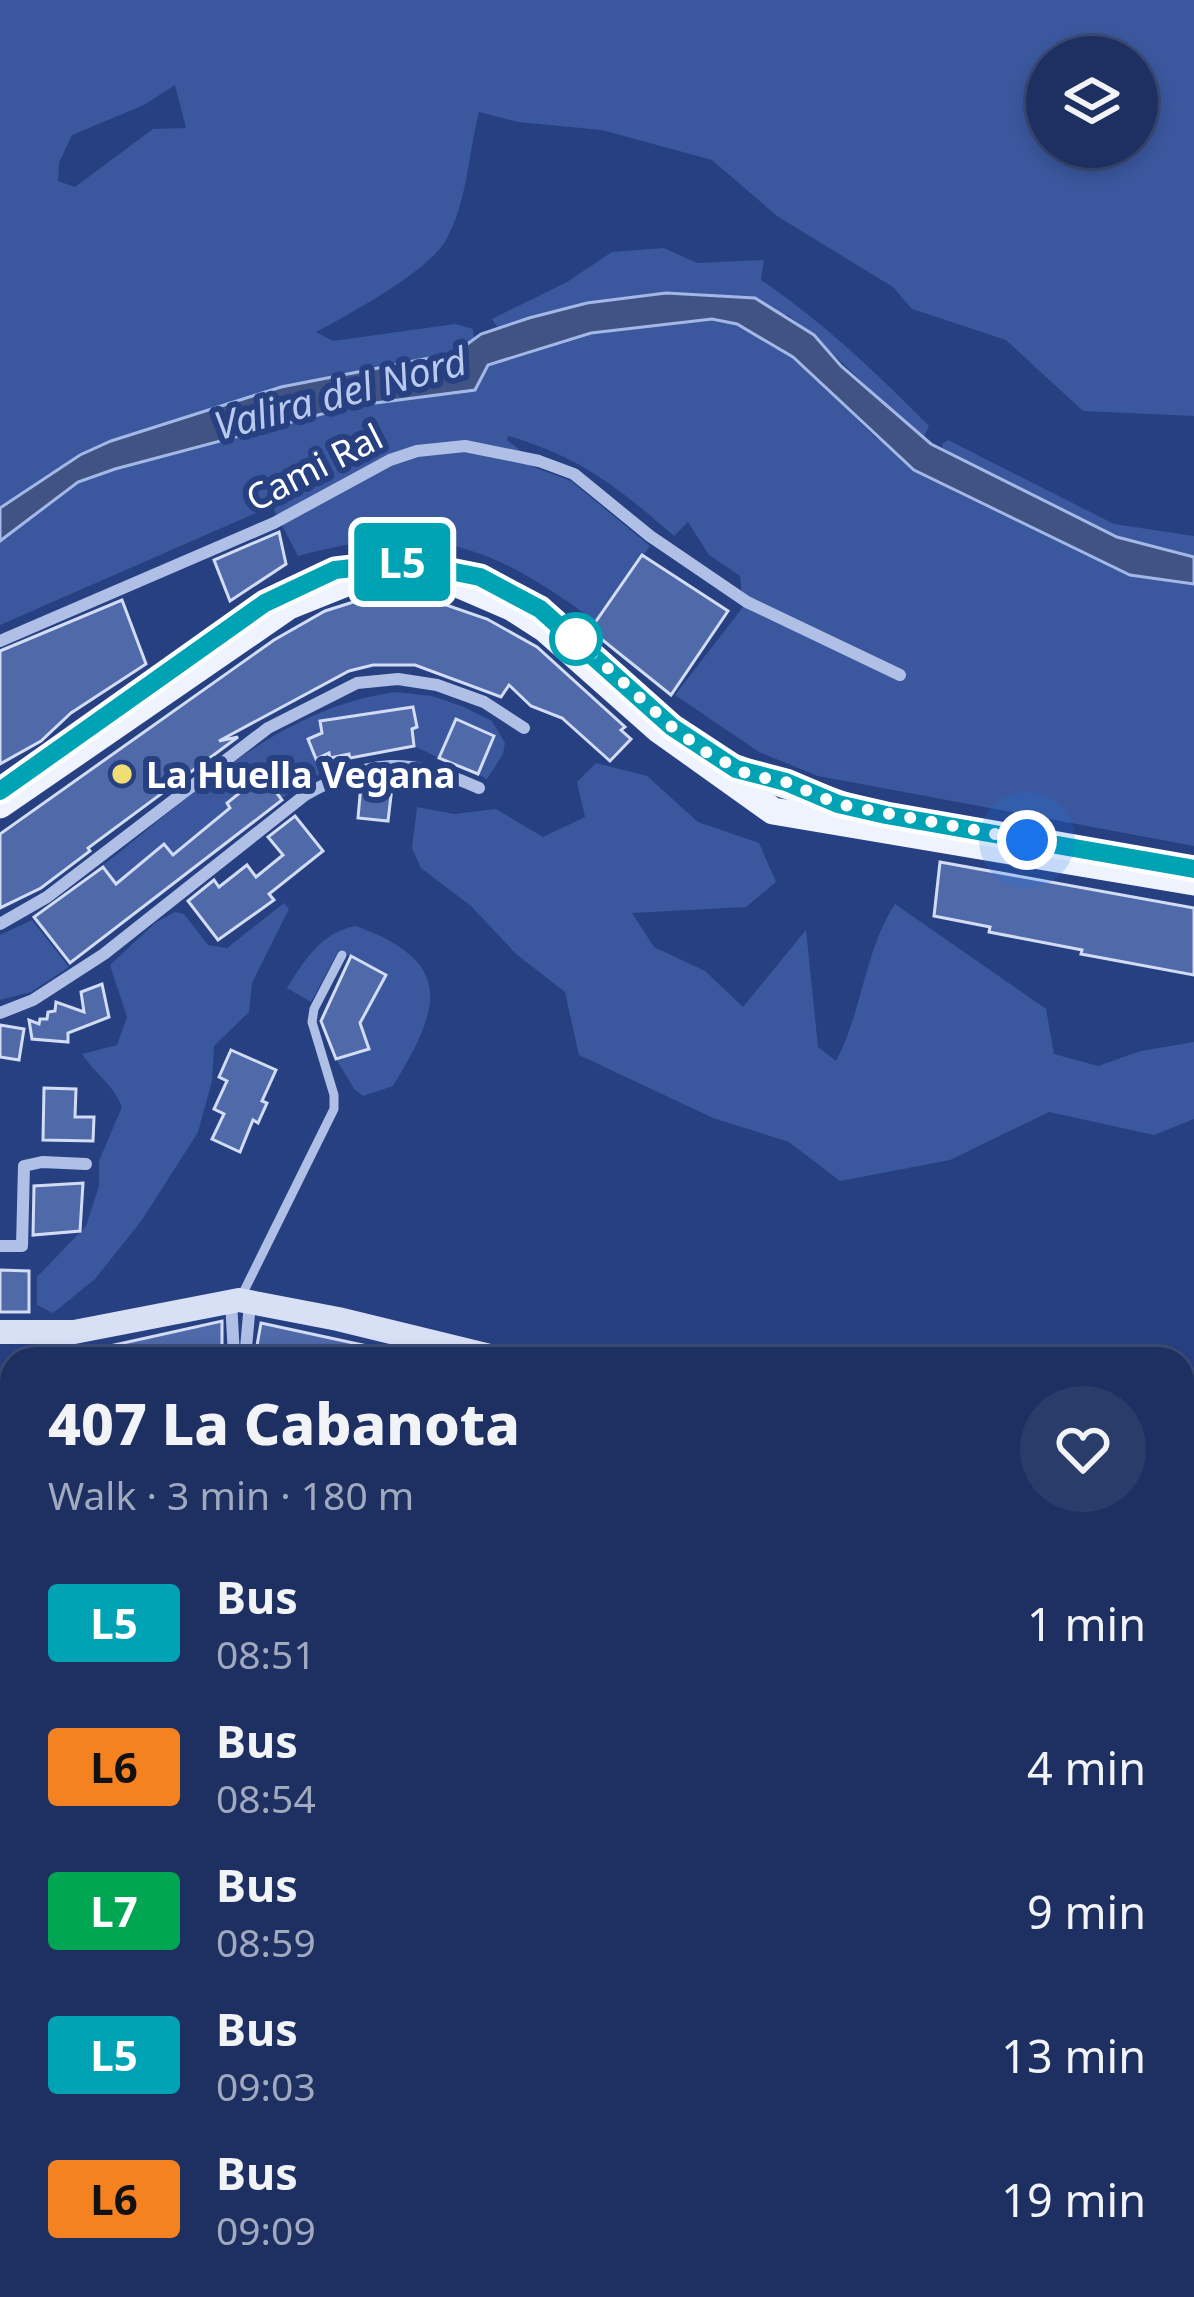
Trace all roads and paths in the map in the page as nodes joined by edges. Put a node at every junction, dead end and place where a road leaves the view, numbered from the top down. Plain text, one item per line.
1 (0, 640) edge
2 (900, 675) dead end
3 (524, 728) dead end
4 (478, 788) dead end
5 (0, 791) edge
6 (779, 797) junction
7 (0, 805) edge
8 (1194, 869) edge
9 (1194, 882) edge
10 (0, 924) edge
11 (342, 955) dead end
12 (0, 1013) edge
13 (86, 1164) dead end
14 (0, 1246) edge
15 (240, 1301) junction
16 (0, 1332) edge
17 (235, 1347) edge
18 (244, 1347) edge
19 (448, 1347) edge

1 - 2 street, Cami Ral
3 - 10 street
4 - 12 street
5 - 6 main road
6 - 7 main road
6 - 8 main road
6 - 9 main road
11 - 15 lane
13 - 14 street
15 - 16 main road
15 - 17 street
15 - 18 street
15 - 19 main road

